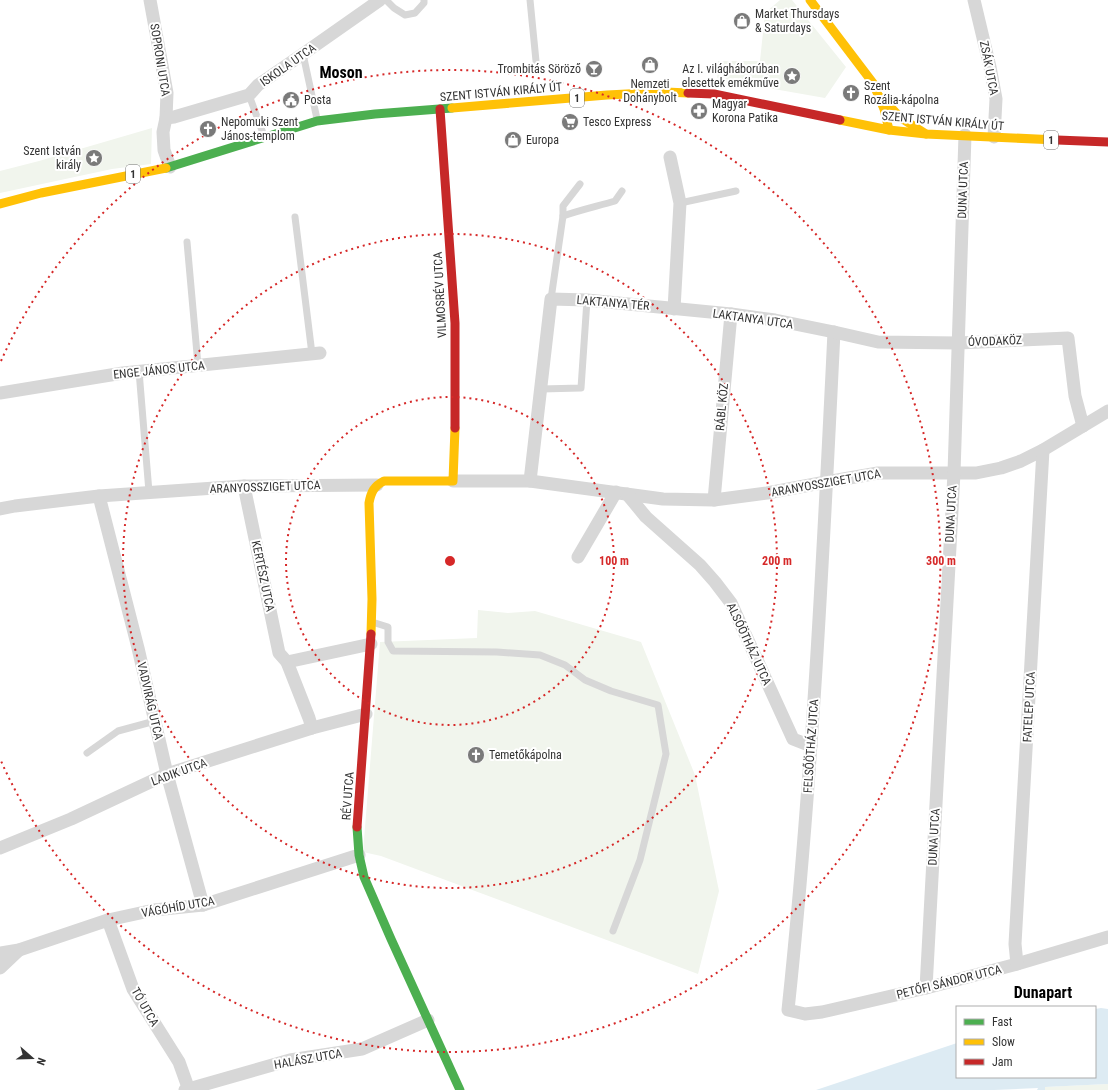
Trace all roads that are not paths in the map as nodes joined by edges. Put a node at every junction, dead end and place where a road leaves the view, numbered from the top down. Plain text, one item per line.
1 (150, 0) edge
2 (380, 0) edge
3 (386, 0) edge
4 (424, 0) edge
5 (530, 0) edge
6 (810, 0) edge
7 (974, 0) edge
8 (303, 54) junction
9 (536, 61) dead end
10 (878, 94) junction
11 (249, 95) junction
12 (440, 109) junction
13 (166, 118) junction
14 (318, 121) junction
15 (889, 130) junction
16 (926, 134) junction
17 (965, 135) junction
18 (994, 137) junction
19 (265, 138) junction
20 (1108, 142) edge
21 (670, 157) dead end
22 (170, 167) junction
23 (580, 184) dead end
24 (622, 190) dead end
25 (736, 190) dead end
26 (680, 203) junction
27 (0, 204) edge
28 (563, 216) junction
29 (295, 217) dead end
30 (187, 242) dead end
31 (551, 299) junction
32 (587, 300) junction
33 (674, 309) junction
34 (731, 314) junction
35 (834, 332) junction
36 (958, 343) junction
37 (316, 354) joint
38 (198, 365) junction
39 (139, 371) junction
40 (541, 389) junction
41 (0, 393) edge
42 (1108, 411) edge
43 (1083, 426) junction
44 (1043, 450) junction
45 (954, 473) junction
46 (453, 480) junction
47 (530, 481) junction
48 (826, 482) junction
49 (377, 485) junction
50 (244, 486) junction
51 (149, 492) junction
52 (622, 493) junction
53 (99, 496) junction
54 (714, 500) junction
55 (0, 509) edge
56 (578, 557) dead end
57 (372, 622) junction
58 (371, 644) junction
59 (288, 662) junction
60 (366, 714) junction
61 (155, 720) junction
62 (312, 728) junction
63 (811, 746) junction
64 (87, 752) dead end
65 (167, 774) junction
66 (0, 848) edge
67 (359, 855) junction
68 (203, 905) junction
69 (108, 920) junction
70 (613, 931) dead end
71 (1108, 937) edge
72 (19, 950) junction
73 (0, 952) edge
74 (1017, 964) junction
75 (0, 968) edge
76 (926, 988) junction
77 (788, 1010) joint
78 (428, 1020) junction
79 (188, 1090) edge
80 (460, 1090) edge

1 - 13 street, SOPRONI UTCA
2 - 8 street, ISKOLA UTCA
3 - 4 lane
5 - 9 lane
6 - 10 main road
7 - 18 street, ZSÁK UTCA
8 - 11 street, ISKOLA UTCA
8 - 14 lane
10 - 15 main road
10 - 16 main road
11 - 13 street, ISKOLA UTCA
11 - 19 lane
12 - 14 main road, SZENT ISTVÁN KIRÁLY ÚT / 1
12 - 15 main road, SZENT ISTVÁN KIRÁLY ÚT / 1
12 - 46 main road, VILMOSRÉV UTCA
13 - 22 street, SOPRONI UTCA
14 - 19 main road, SZENT ISTVÁN KIRÁLY ÚT / 1
15 - 16 main road, SZENT ISTVÁN KIRÁLY ÚT / 1
16 - 17 main road, SZENT ISTVÁN KIRÁLY ÚT / 1
17 - 18 main road, SZENT ISTVÁN KIRÁLY ÚT / 1
17 - 36 street, DUNA UTCA
18 - 20 main road, SZENT ISTVÁN KIRÁLY ÚT / 1
19 - 22 main road, SZENT ISTVÁN KIRÁLY ÚT / 1
21 - 26 street
22 - 27 main road, SZENT ISTVÁN KIRÁLY ÚT / 1
23 - 28 lane
24 - 28 lane
25 - 26 lane
26 - 33 street
28 - 31 lane
29 - 37 lane
30 - 38 lane
31 - 32 street, LAKTANYA TÉR
31 - 40 street
32 - 33 street, LAKTANYA TÉR
32 - 40 lane
33 - 34 street, LAKTANYA UTCA
34 - 35 street, LAKTANYA UTCA
34 - 54 street, RÁBL KÖZ
35 - 36 street, ÓVODAKÖZ
35 - 48 street
36 - 43 street, ÓVODAKÖZ
36 - 45 street, DUNA UTCA
37 - 38 street, ENGE JÁNOS UTCA
38 - 39 street, ENGE JÁNOS UTCA
39 - 41 street, ENGE JÁNOS UTCA
39 - 51 lane
40 - 47 street
42 - 43 street, ARANYOSSZIGET UTCA
43 - 44 street, ARANYOSSZIGET UTCA
44 - 45 street, ARANYOSSZIGET UTCA
44 - 74 street, FATELEP UTCA
45 - 48 street, ARANYOSSZIGET UTCA
45 - 76 street, DUNA UTCA
46 - 47 street, ARANYOSSZIGET UTCA
46 - 49 main road, ARANYOSSZIGET UTCA
47 - 52 street, ARANYOSSZIGET UTCA
48 - 54 street, ARANYOSSZIGET UTCA
48 - 63 street, FELSŐÖTHÁZ UTCA
49 - 50 street, ARANYOSSZIGET UTCA
49 - 57 main road, RÉV UTCA
50 - 51 street, ARANYOSSZIGET UTCA
50 - 59 street, KERTÉSZ UTCA
51 - 53 street, ARANYOSSZIGET UTCA
52 - 54 street, ARANYOSSZIGET UTCA
52 - 56 street
52 - 63 street, ALSÓÖTHÁZ UTCA
53 - 55 street, ARANYOSSZIGET UTCA
53 - 61 street, VADVIRÁG UTCA
57 - 58 main road, RÉV UTCA
57 - 70 lane
58 - 59 street
58 - 60 main road, RÉV UTCA
59 - 62 street, KERTÉSZ UTCA
60 - 62 street, LADIK UTCA
60 - 67 main road, RÉV UTCA
61 - 64 lane
61 - 65 street, VADVIRÁG UTCA
62 - 65 street, LADIK UTCA
63 - 77 street, FELSŐÖTHÁZ UTCA
65 - 66 street, LADIK UTCA
65 - 68 street, VADVIRÁG UTCA
67 - 68 street, VÁGÓHÍD UTCA
67 - 78 main road, RÉV UTCA
68 - 69 street, VÁGÓHÍD UTCA
69 - 72 street, VÁGÓHÍD UTCA
69 - 79 street, TÓ UTCA
71 - 74 street, PETŐFI SÁNDOR UTCA
72 - 73 street, VÁGÓHÍD UTCA
72 - 75 street, VÁGÓHÍD UTCA
74 - 76 street, PETŐFI SÁNDOR UTCA
76 - 77 street, PETŐFI SÁNDOR UTCA
78 - 79 street, HALÁSZ UTCA
78 - 80 main road, RÉV UTCA

